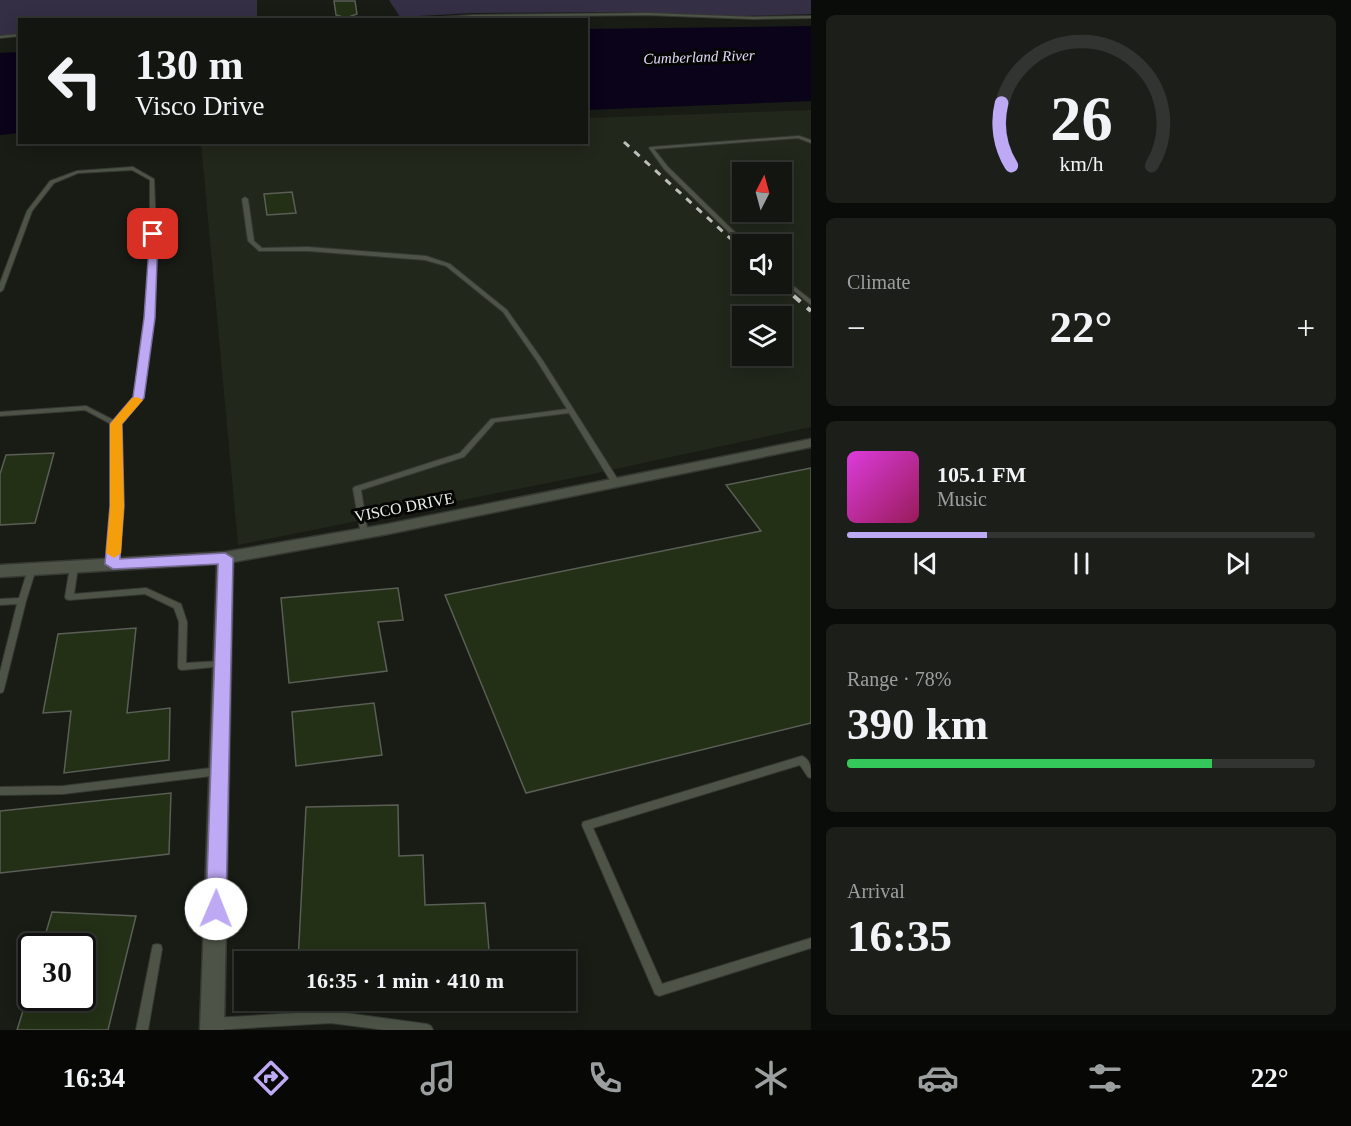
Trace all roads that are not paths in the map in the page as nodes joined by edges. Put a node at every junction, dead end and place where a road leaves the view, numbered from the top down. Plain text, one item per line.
1 (811, 17) edge
2 (434, 18) edge
3 (18, 35) edge
4 (0, 36) edge
5 (811, 142) edge
6 (245, 199) dead end
7 (734, 234) edge
8 (792, 287) edge
9 (0, 290) edge
10 (811, 303) edge
11 (572, 411) junction
12 (0, 414) edge
13 (116, 424) junction
14 (811, 443) edge
15 (616, 483) junction
16 (364, 533) junction
17 (225, 558) junction
18 (113, 564) junction
19 (74, 567) junction
20 (32, 569) junction
21 (0, 571) edge
22 (22, 601) junction
23 (0, 602) edge
24 (223, 664) junction
25 (0, 689) edge
26 (220, 771) junction
27 (811, 774) edge
28 (0, 791) edge
29 (811, 943) edge
30 (157, 949) dead end
31 (212, 1027) edge
32 (142, 1030) edge
33 (427, 1030) edge

1 - 2 lane
3 - 4 lane
5 - 7 lane
6 - 11 lane
8 - 10 lane
9 - 13 lane
11 - 15 lane
11 - 16 lane
12 - 13 lane
13 - 18 lane
14 - 15 street, VISCO DRIVE
15 - 16 street, VISCO DRIVE
16 - 17 street, VISCO DRIVE
17 - 18 street, VISCO DRIVE
17 - 24 street
18 - 19 street, VISCO DRIVE
19 - 20 street, VISCO DRIVE
19 - 24 lane
20 - 21 street, VISCO DRIVE
20 - 22 lane
22 - 23 lane
22 - 25 lane
24 - 26 street
26 - 28 lane
26 - 31 street
27 - 29 lane
30 - 32 lane
31 - 33 lane

